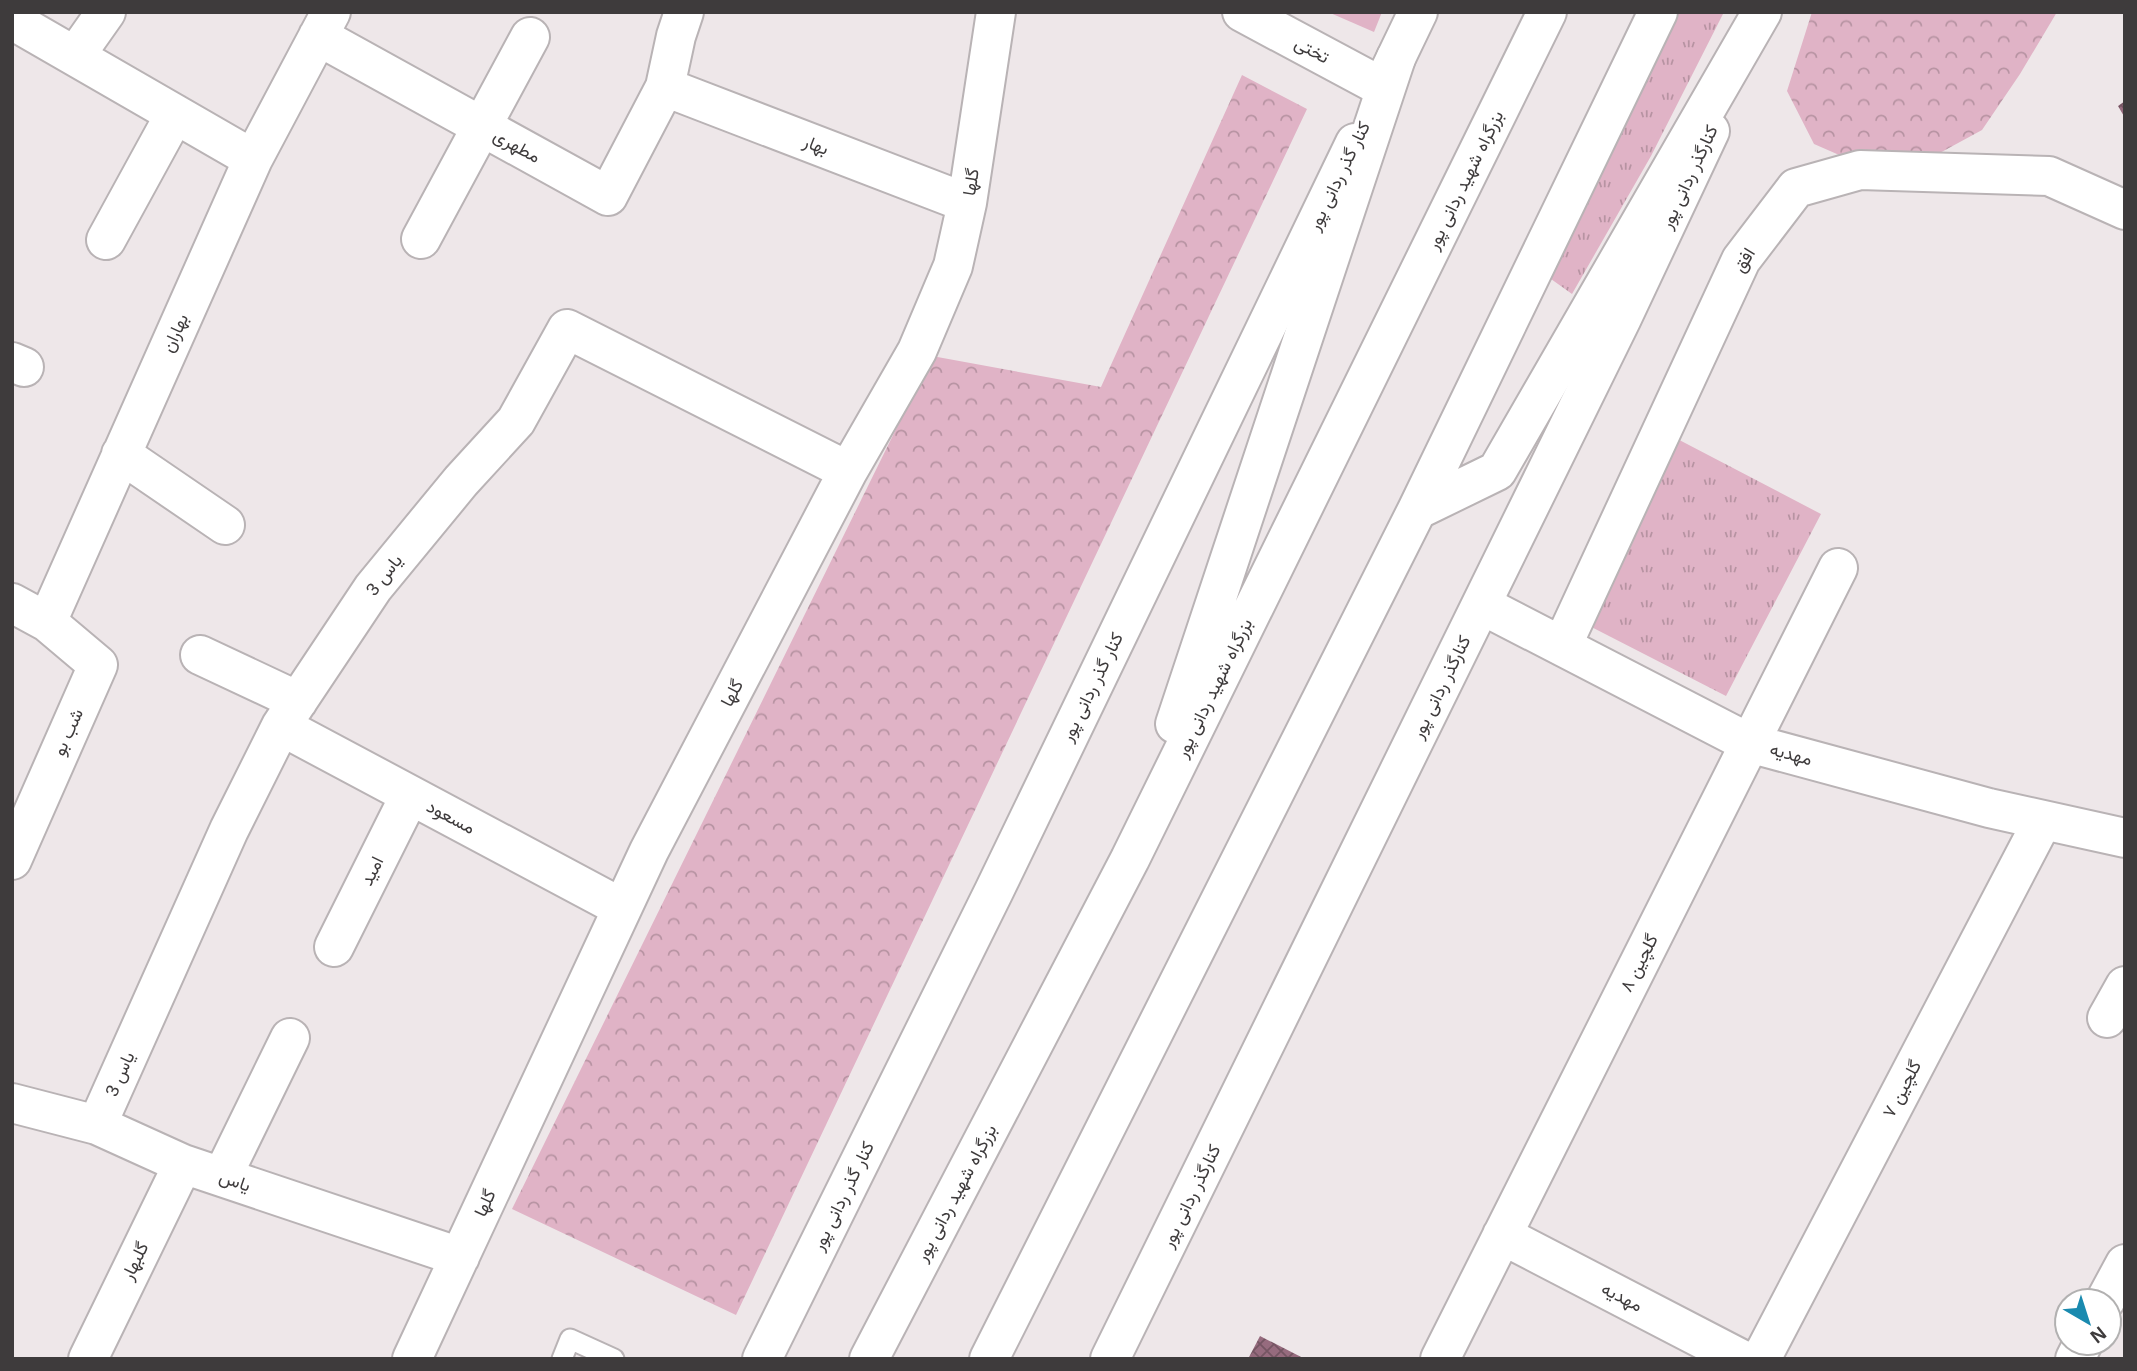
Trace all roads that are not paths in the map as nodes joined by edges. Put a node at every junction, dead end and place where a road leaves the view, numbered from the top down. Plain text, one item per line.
1 (106, 12) edge
2 (684, 12) edge
3 (996, 12) edge
4 (1242, 12) edge
5 (1418, 12) edge
6 (1547, 12) edge
7 (1658, 12) edge
8 (1764, 12) edge
9 (12, 20) edge
10 (324, 24) edge
11 (530, 37) dead end
12 (75, 56) junction
13 (1389, 73) junction
14 (665, 87) junction
15 (176, 114) junction
16 (483, 127) junction
17 (253, 159) junction
18 (967, 203) junction
19 (2125, 210) edge
20 (421, 239) dead end
21 (106, 240) dead end
22 (121, 454) junction
23 (848, 471) junction
24 (1417, 510) junction
25 (225, 525) dead end
26 (1838, 568) dead end
27 (12, 603) edge
28 (1482, 605) junction
29 (47, 622) junction
30 (1562, 646) junction
31 (200, 655) dead end
32 (289, 714) junction
33 (1749, 743) junction
34 (410, 795) junction
35 (2043, 820) junction
36 (2125, 838) edge
37 (1130, 859) junction
38 (12, 860) edge
39 (622, 908) junction
40 (334, 947) dead end
41 (290, 1038) dead end
42 (12, 1103) edge
43 (97, 1125) junction
44 (183, 1164) junction
45 (222, 1177) junction
46 (1502, 1235) junction
47 (460, 1257) junction
48 (2125, 1264) edge
49 (2113, 1287) edge
50 (88, 1359) edge
51 (412, 1359) edge
52 (562, 1359) edge
53 (614, 1359) edge
54 (762, 1359) edge
55 (869, 1359) edge
56 (989, 1359) edge
57 (1110, 1359) edge
58 (1440, 1359) edge
59 (1741, 1359) edge
60 (1761, 1359) edge

1 - 12 main road
2 - 14 main road
3 - 18 main road, گلها
4 - 13 main road, تختی
5 - 13 main road, کنار گذر ردانی پور
6 - 37 main road, بزرگراه شهید ردانی پور
7 - 24 main road
8 - 24 main road
8 - 28 main road, کنارگذر ردانی پور
9 - 12 main road
10 - 16 main road, مطهری
10 - 17 main road, بهاران
11 - 16 main road
12 - 15 main road
13 - 37 main road
13 - 54 main road, کنار گذر ردانی پور
14 - 16 main road, مطهری
14 - 18 main road, بهار
15 - 17 main road
15 - 21 main road
16 - 20 main road
17 - 22 main road, بهاران
18 - 23 main road, گلها
19 - 30 main road, افق
22 - 25 main road
22 - 29 main road, بهاران
23 - 32 main road, یاس 3
23 - 39 main road, گلها
24 - 56 main road
26 - 33 main road, گلچین ۸
27 - 29 main road
28 - 30 main road, مهدیه
28 - 57 main road, کنارگذر ردانی پور
29 - 38 main road, شب بو
30 - 33 main road, مهدیه
31 - 32 main road, مسعود
32 - 34 main road, مسعود
32 - 43 main road, یاس 3
33 - 35 main road, مهدیه
33 - 46 main road, گلچین ۸
34 - 39 main road, مسعود
34 - 40 main road, امید
35 - 36 main road, مهدیه
35 - 60 main road, گلچین ۷
37 - 55 main road, بزرگراه شهید ردانی پور
39 - 47 main road, گلها
41 - 45 main road
42 - 43 main road, یاس
43 - 44 main road, یاس
44 - 45 main road, یاس
44 - 50 main road, گلبهار
45 - 47 main road, یاس
46 - 58 main road, گلچین ۸
46 - 59 main road, مهدیه
47 - 51 main road, گلها
48 - 49 main road
52 - 53 lane

